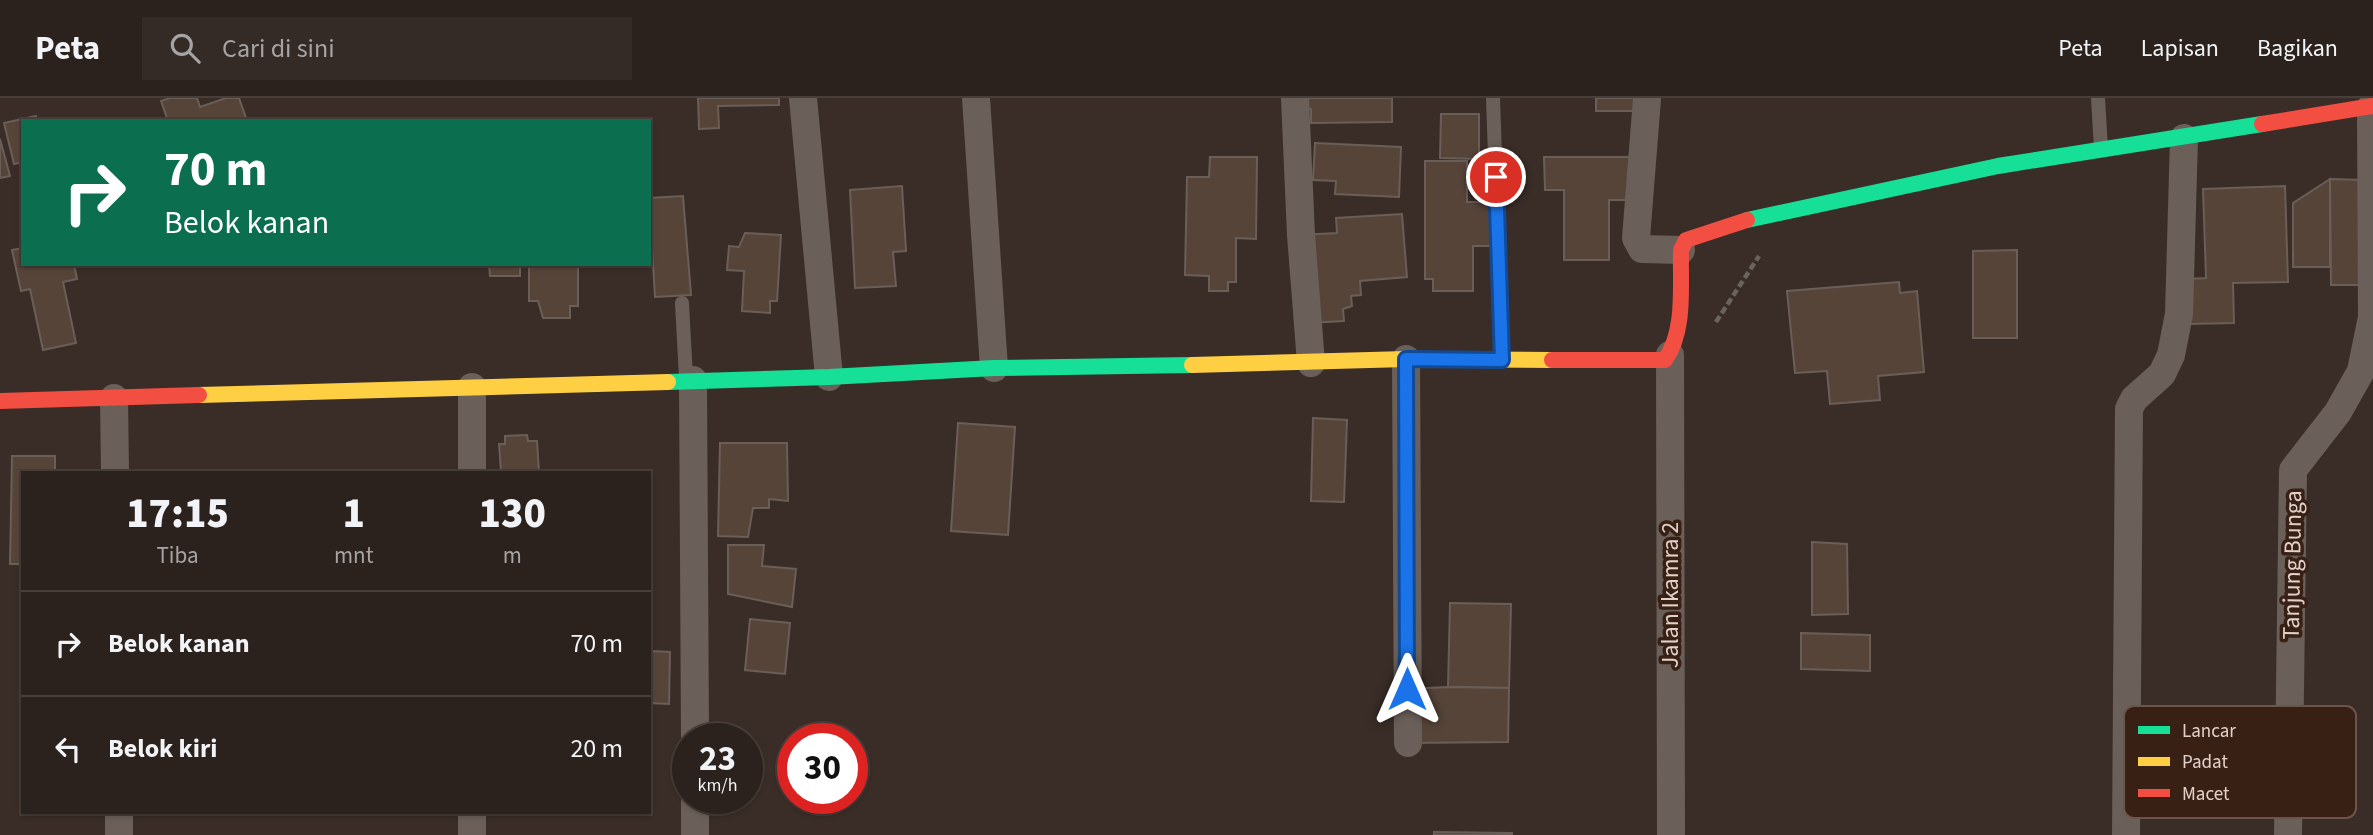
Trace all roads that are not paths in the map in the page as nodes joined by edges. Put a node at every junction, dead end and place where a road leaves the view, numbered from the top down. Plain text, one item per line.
1 (803, 98) edge
2 (976, 98) edge
3 (1295, 98) edge
4 (1493, 98) edge
5 (2098, 98) edge
6 (1647, 99) edge
7 (2360, 105) edge
8 (2183, 138) junction
9 (2101, 151) junction
10 (1681, 250) junction
11 (682, 303) dead end
12 (1670, 355) junction
13 (1406, 359) junction
14 (1502, 360) junction
15 (1311, 363) junction
16 (994, 368) junction
17 (829, 377) junction
18 (690, 381) junction
19 (472, 387) junction
20 (114, 398) junction
21 (0, 401) edge
22 (115, 471) edge
23 (472, 471) edge
24 (2127, 706) edge
25 (2290, 706) edge
26 (695, 723) edge
27 (1408, 743) dead end
28 (119, 814) edge
29 (472, 814) edge
30 (695, 814) edge
31 (119, 835) edge
32 (472, 835) edge
33 (695, 835) edge
34 (1671, 835) edge

1 - 17 street
2 - 16 street
3 - 15 street
4 - 14 lane
5 - 9 lane
6 - 10 street
7 - 8 street
7 - 25 street, Tanjung Bunga
8 - 9 street
8 - 24 street
9 - 10 street
10 - 12 street
11 - 18 lane
12 - 14 street
12 - 34 street, Jalan Ikamra 2
13 - 14 street
13 - 15 street
13 - 27 street
15 - 16 street
16 - 17 street
17 - 18 street
18 - 19 street
18 - 26 street
19 - 20 street
19 - 23 street
20 - 21 street
20 - 22 street
28 - 31 street
29 - 32 street
30 - 33 street

